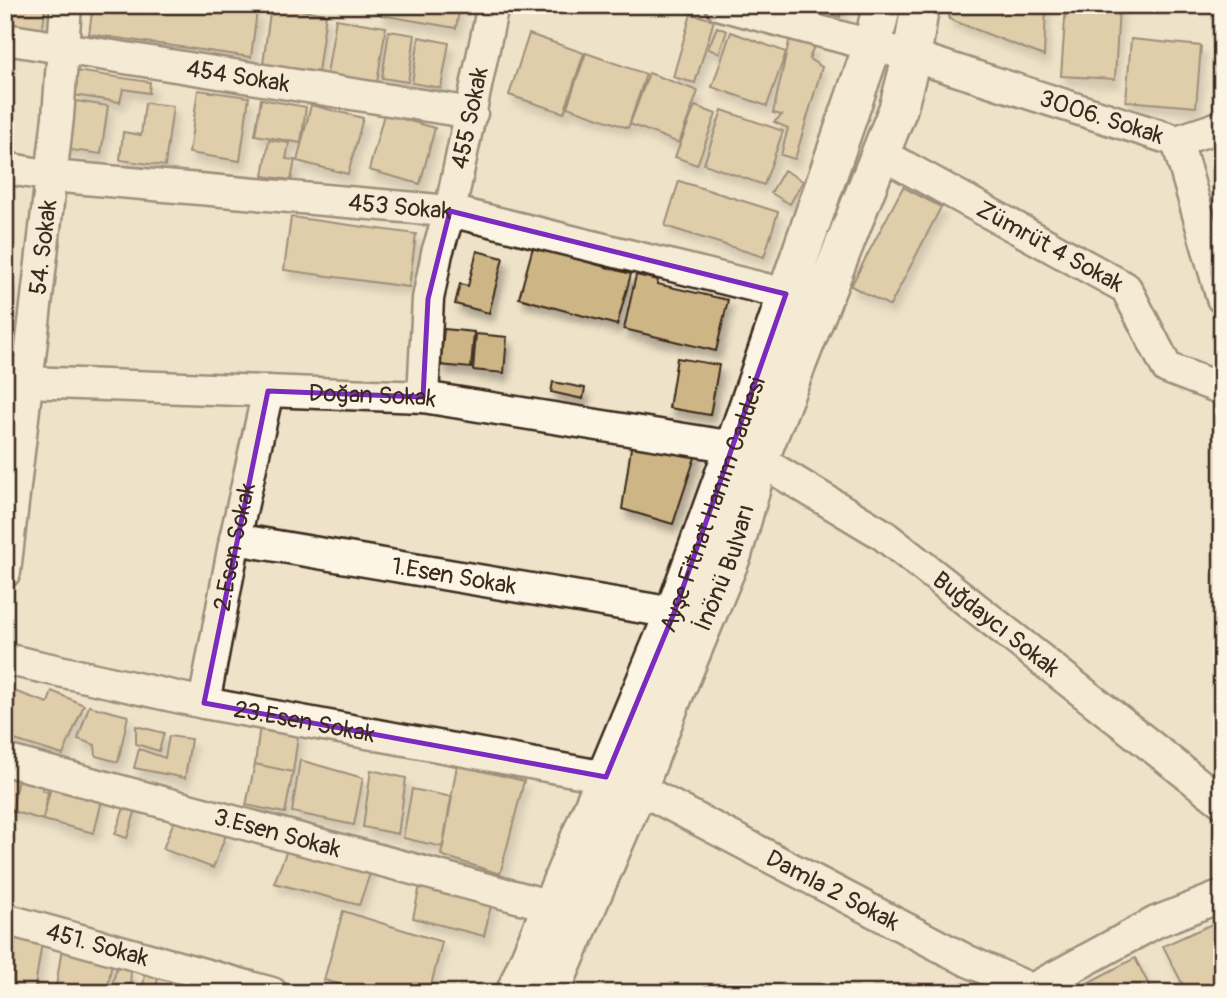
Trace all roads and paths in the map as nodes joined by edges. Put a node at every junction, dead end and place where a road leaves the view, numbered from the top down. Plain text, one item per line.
1 (66, 5) edge
2 (494, 5) edge
3 (721, 5) edge
4 (882, 5) edge
5 (920, 5) edge
6 (5, 39) edge
7 (62, 47) junction
8 (873, 47) junction
9 (912, 57) junction
10 (472, 113) junction
11 (1222, 126) edge
12 (1177, 141) junction
13 (880, 153) junction
14 (5, 168) edge
15 (51, 176) junction
16 (450, 211) junction
17 (786, 294) junction
18 (1222, 298) edge
19 (16, 380) edge
20 (1222, 389) edge
21 (268, 391) junction
22 (423, 397) junction
23 (747, 453) junction
24 (8, 526) edge
25 (235, 539) junction
26 (5, 572) edge
27 (674, 613) junction
28 (5, 659) edge
29 (204, 704) junction
30 (5, 761) edge
31 (622, 783) junction
32 (1222, 802) edge
33 (1222, 897) edge
34 (551, 906) junction
35 (5, 919) edge
36 (1030, 992) edge
37 (272, 993) edge
38 (515, 993) edge
39 (551, 993) edge

1 - 7 street, 54. Sokak
2 - 10 street, 455 Sokak
3 - 8 street, 3006. Sokak
4 - 8 main road, Ayşe Fitnat Hanım Caddesi
5 - 9 main road
6 - 7 street, 454 Sokak
7 - 10 street, 454 Sokak
7 - 15 street, 54. Sokak
8 - 9 street, 3006. Sokak
8 - 17 main road, Ayşe Fitnat Hanım Caddesi
9 - 12 street, 3006. Sokak
9 - 13 main road, İnönü Bulvarı
10 - 16 street, 455 Sokak
11 - 12 street
12 - 18 street, 3006. Sokak
13 - 20 street, Zümrüt 4 Sokak
13 - 23 main road, İnönü Bulvarı
14 - 15 street, 453 Sokak
15 - 16 street, 453 Sokak
15 - 19 street, 54. Sokak
16 - 17 street, 453 Sokak
16 - 22 street, 455 Sokak
17 - 23 main road, Ayşe Fitnat Hanım Caddesi
19 - 21 street, Doğan Sokak
19 - 24 street, 54. Sokak
21 - 22 street, Doğan Sokak
21 - 25 street, 2.Esen Sokak
22 - 23 street, Doğan Sokak
23 - 27 main road, Ayşe Fitnat Hanım Caddesi
23 - 31 main road, İnönü Bulvarı
23 - 32 street, Buğdaycı Sokak
24 - 26 street, 54. Sokak
25 - 27 street, 1.Esen Sokak
25 - 29 street, 2.Esen Sokak
27 - 31 main road, Ayşe Fitnat Hanım Caddesi
28 - 29 street, 23.Esen Sokak
29 - 31 street, 23.Esen Sokak
30 - 34 street, 3.Esen Sokak
31 - 34 main road, Ayşe Fitnat Hanım Caddesi
31 - 36 street, Damla 2 Sokak
31 - 39 main road, İnönü Bulvarı
33 - 36 street
34 - 38 main road, Ayşe Fitnat Hanım Caddesi
35 - 37 street, 451. Sokak

